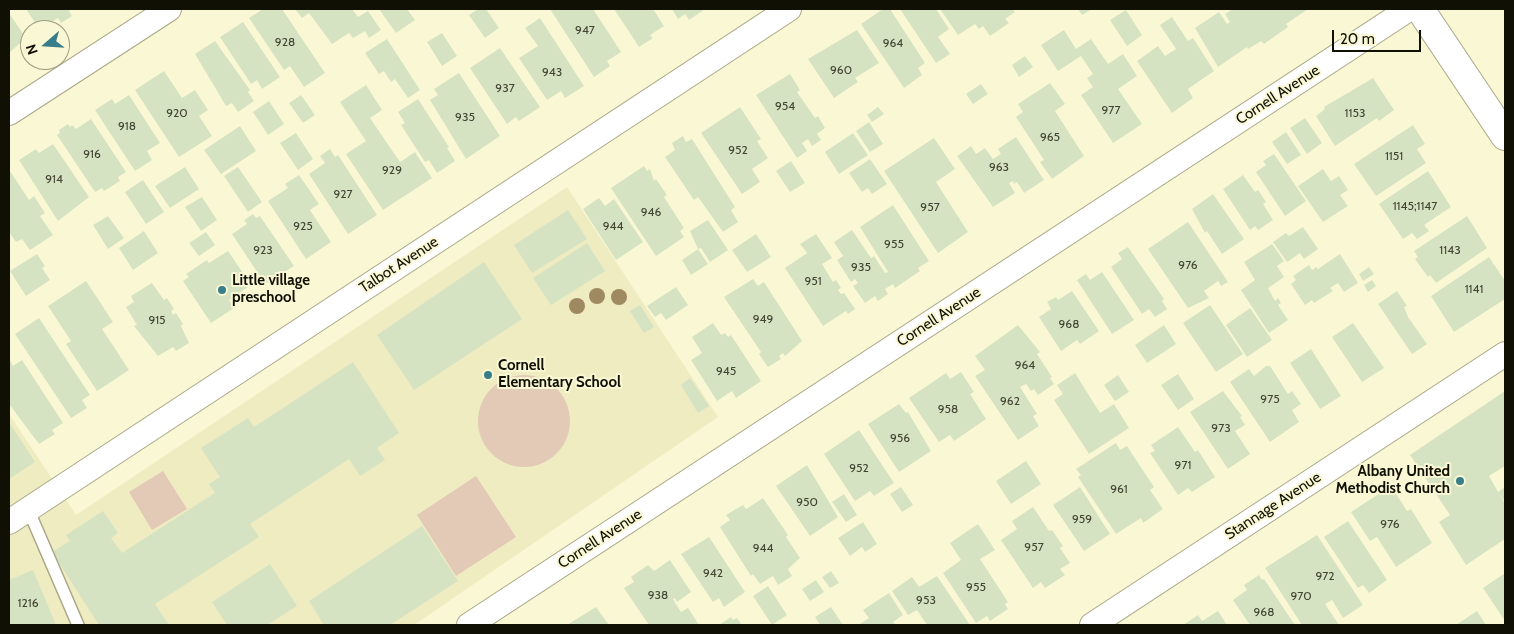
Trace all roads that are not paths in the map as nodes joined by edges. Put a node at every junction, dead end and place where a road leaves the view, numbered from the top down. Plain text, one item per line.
1 (169, 9) edge
2 (789, 9) edge
3 (1409, 9) edge
4 (1420, 9) edge
5 (9, 113) edge
6 (1505, 136) edge
7 (1505, 354) edge
8 (18, 515) edge
9 (78, 625) edge
10 (469, 625) edge
11 (1092, 625) edge

1 - 5 street
2 - 8 street, Talbot Avenue
3 - 10 street, Cornell Avenue
4 - 6 main road
7 - 11 street, Stannage Avenue
8 - 9 lane

